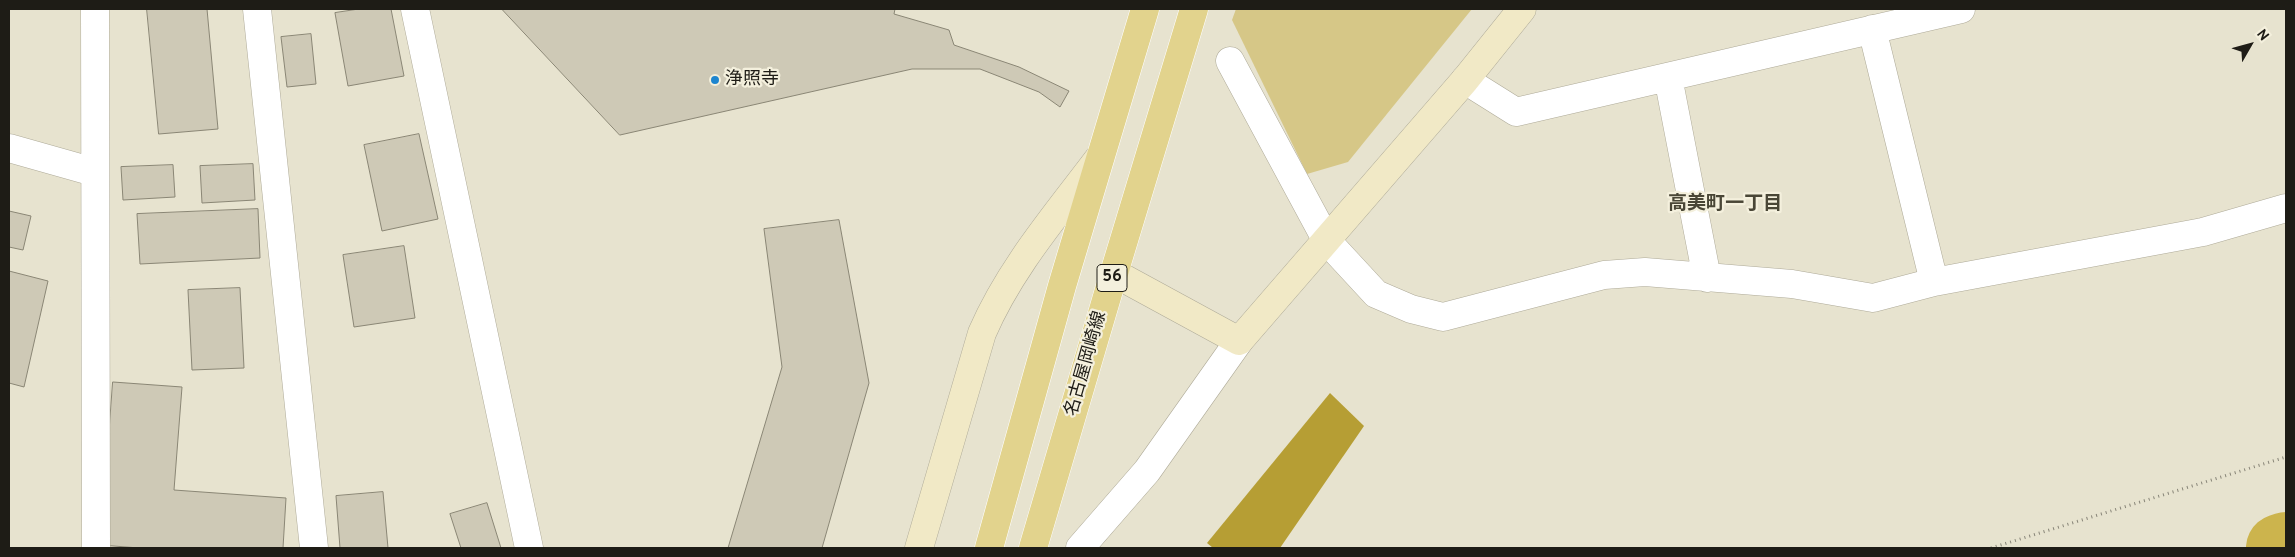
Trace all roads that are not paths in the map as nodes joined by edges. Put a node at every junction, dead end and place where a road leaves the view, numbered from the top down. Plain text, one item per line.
1 (95, 9) edge
2 (258, 9) edge
3 (415, 9) edge
4 (1145, 9) edge
5 (1194, 9) edge
6 (1522, 9) edge
7 (1961, 9) edge
8 (1872, 29) junction
9 (1230, 61) dead end
10 (1668, 77) junction
11 (1465, 80) junction
12 (9, 148) edge
13 (1102, 154) junction
14 (94, 172) junction
15 (2286, 208) edge
16 (1327, 241) junction
17 (1114, 273) junction
18 (1707, 278) junction
19 (1934, 282) junction
20 (1239, 341) junction
21 (96, 548) edge
22 (314, 548) edge
23 (529, 548) edge
24 (919, 548) edge
25 (989, 548) edge
26 (1033, 548) edge
27 (1080, 548) edge

1 - 14 street
2 - 22 street
3 - 23 street
4 - 13 main road
5 - 17 main road, 名古屋岡崎線 / 56
6 - 11 street
7 - 8 street
8 - 10 street
8 - 19 street
9 - 16 street
10 - 11 street
10 - 18 street
11 - 16 street
12 - 14 street
13 - 24 street
13 - 25 main road
14 - 21 street
15 - 19 street
16 - 18 street
16 - 20 street
17 - 20 street
17 - 26 main road, 名古屋岡崎線 / 56
18 - 19 street
20 - 27 street

